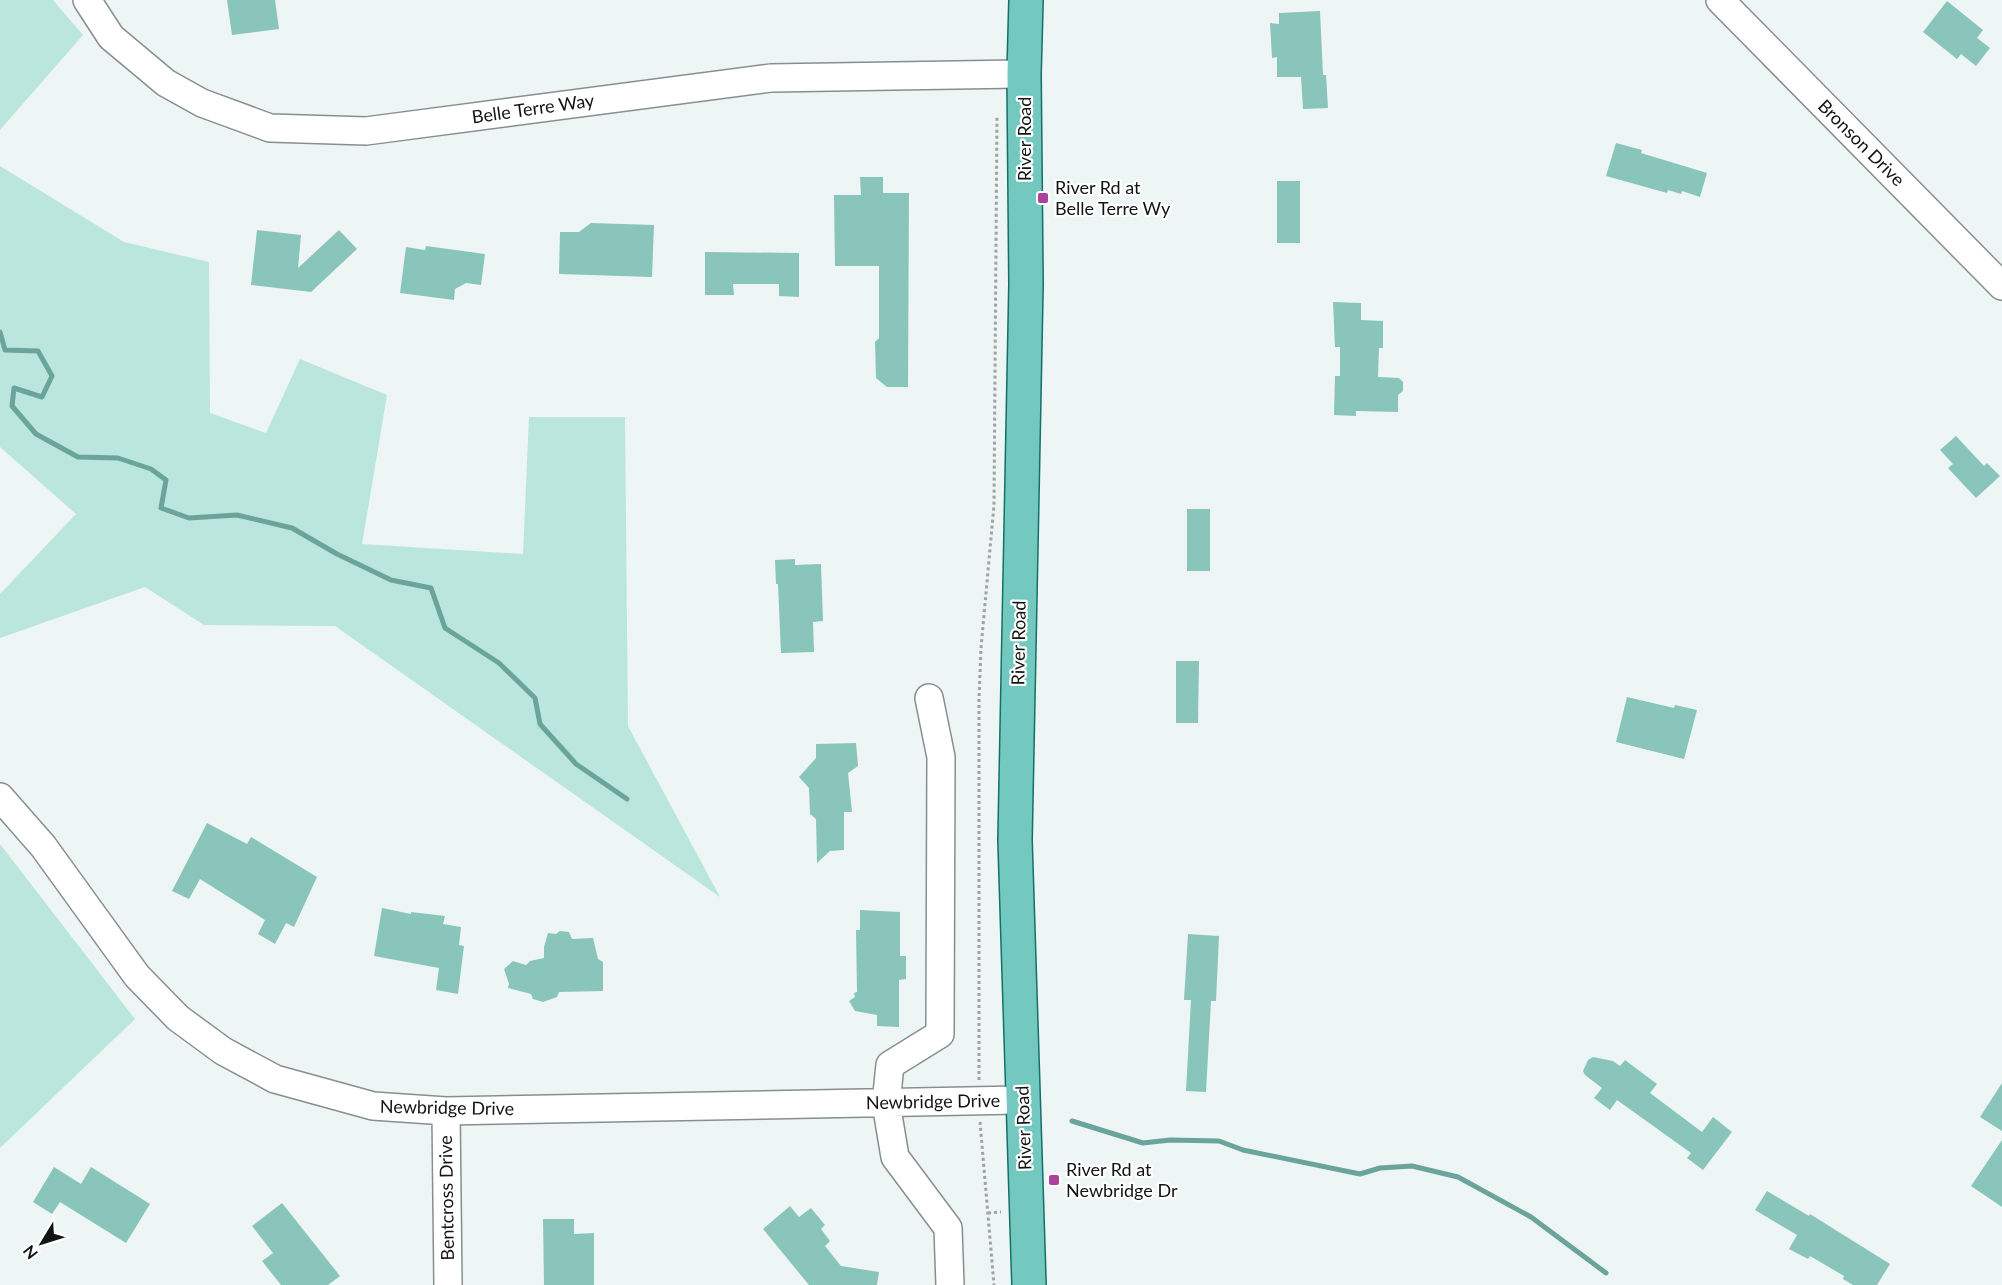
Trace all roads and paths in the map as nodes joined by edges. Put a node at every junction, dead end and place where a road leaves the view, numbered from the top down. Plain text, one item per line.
1 (87, 0) edge
2 (1026, 0) edge
3 (1720, 0) edge
4 (1011, 75) junction
5 (2002, 286) edge
6 (929, 698) dead end
7 (0, 797) edge
8 (1023, 1100) junction
9 (979, 1101) junction
10 (886, 1103) junction
11 (446, 1111) junction
12 (448, 1285) edge
13 (950, 1285) edge
14 (994, 1285) edge
15 (1029, 1285) edge

1 - 4 street, Belle Terre Way
2 - 4 main road, River Road
3 - 5 street, Bronson Drive
4 - 8 main road, River Road
4 - 9 path
6 - 10 street
7 - 11 street, Newbridge Drive
8 - 9 street, Newbridge Drive
8 - 15 main road, River Road
9 - 10 street, Newbridge Drive
9 - 14 path
10 - 11 street, Newbridge Drive
10 - 13 street
11 - 12 street, Bentcross Drive

